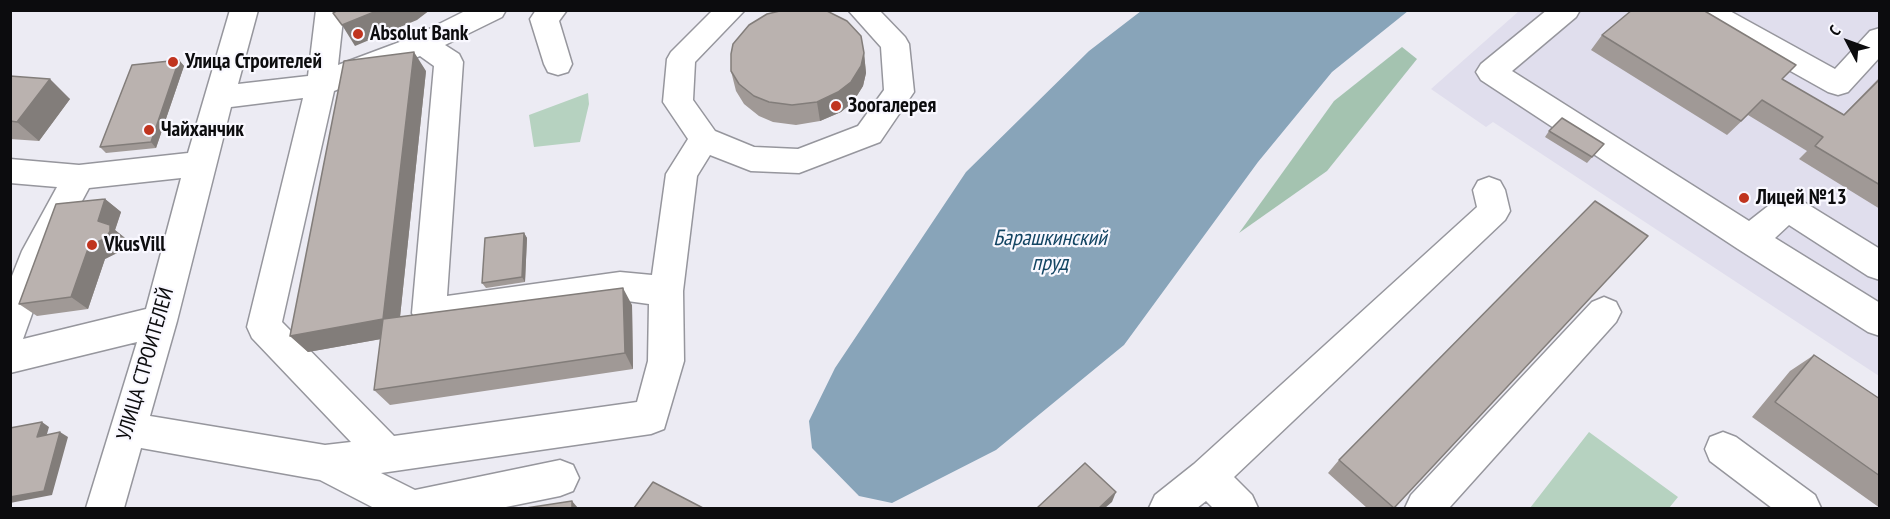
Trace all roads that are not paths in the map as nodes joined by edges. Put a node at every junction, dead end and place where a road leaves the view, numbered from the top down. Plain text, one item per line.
1 (244, 10) edge
2 (330, 10) edge
3 (492, 10) edge
4 (553, 10) edge
5 (731, 10) edge
6 (862, 10) edge
7 (1566, 10) edge
8 (1704, 10) edge
9 (1880, 38) edge
10 (423, 44) junction
11 (558, 64) dead end
12 (321, 85) junction
13 (219, 97) junction
14 (704, 139) junction
15 (200, 164) junction
16 (10, 171) edge
17 (79, 177) junction
18 (1489, 190) dead end
19 (1750, 239) junction
20 (1880, 266) edge
21 (666, 291) junction
22 (1604, 312) edge
23 (160, 321) junction
24 (1880, 321) edge
25 (10, 330) edge
26 (10, 358) edge
27 (128, 429) junction
28 (1723, 449) dead end
29 (387, 454) junction
30 (325, 463) junction
31 (1207, 477) junction
32 (560, 478) dead end
33 (105, 508) edge
34 (411, 508) edge
35 (416, 508) edge
36 (1168, 508) edge
37 (1239, 508) edge
38 (1424, 508) edge
39 (1802, 508) edge

1 - 13 street, УЛИЦА СТРОИТЕЛЕЙ
2 - 12 street
3 - 10 street
4 - 11 street
5 - 14 street
6 - 14 street
7 - 19 street
8 - 9 street
10 - 12 street
10 - 21 street
12 - 13 street
12 - 29 street
13 - 15 street, УЛИЦА СТРОИТЕЛЕЙ
14 - 21 street
15 - 17 street
15 - 23 street, УЛИЦА СТРОИТЕЛЕЙ
16 - 17 street
17 - 25 street
18 - 31 street
19 - 20 street
19 - 24 street
21 - 29 street
22 - 38 street
23 - 26 street
23 - 27 street, УЛИЦА СТРОИТЕЛЕЙ
27 - 30 street
27 - 33 street, УЛИЦА СТРОИТЕЛЕЙ
28 - 39 street
29 - 30 street
30 - 34 street
31 - 36 street
31 - 37 street
32 - 35 street

